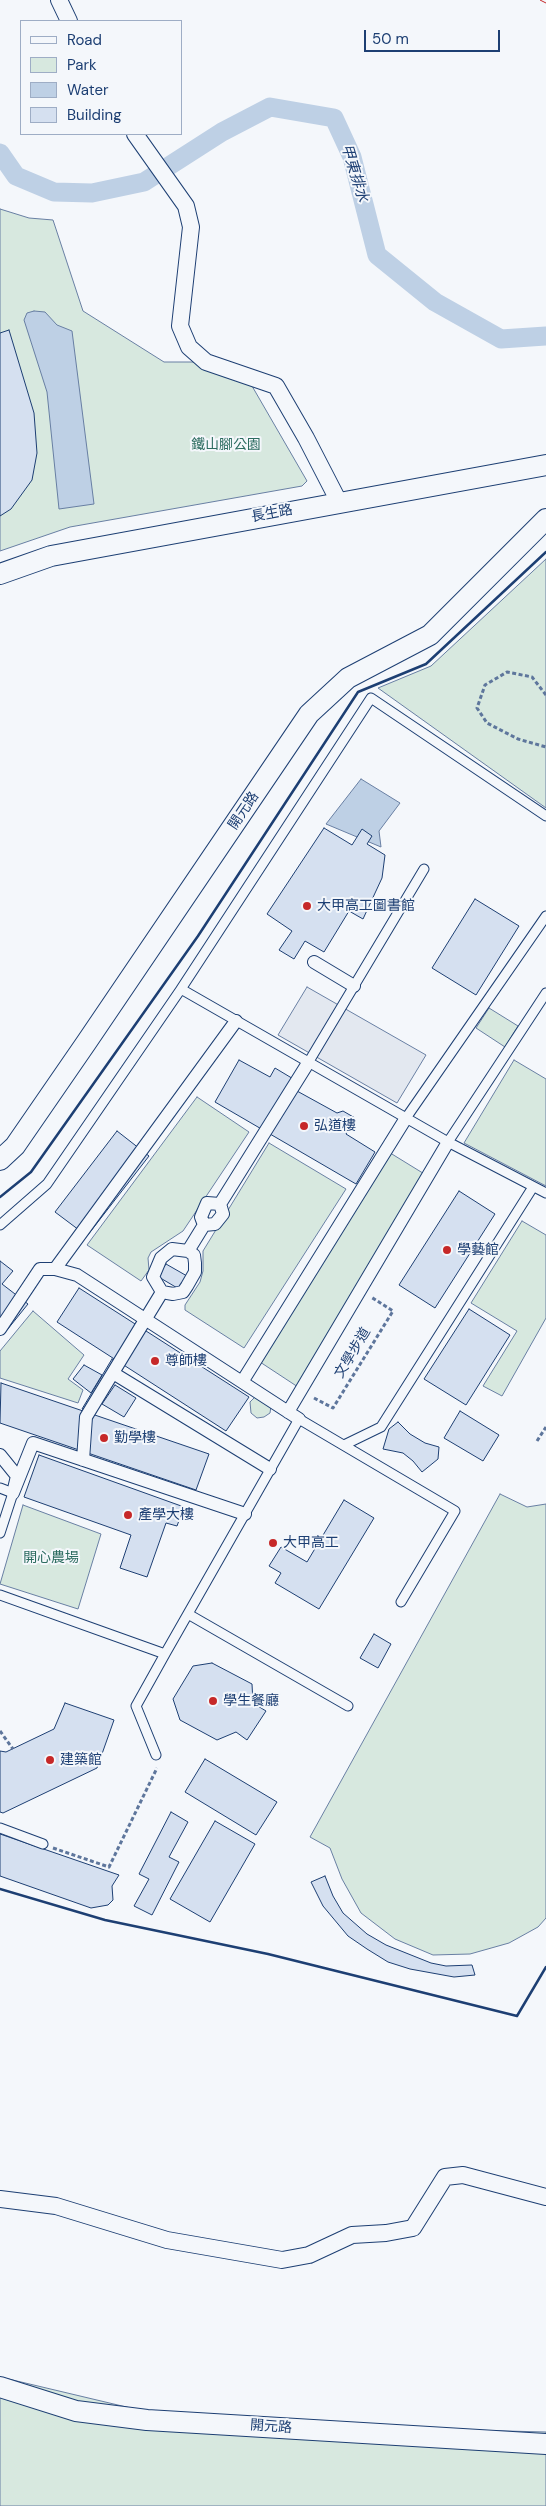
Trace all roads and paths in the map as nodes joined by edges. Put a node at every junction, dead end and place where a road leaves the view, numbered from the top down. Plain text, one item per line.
1 (59, 0) edge
2 (69, 20) edge
3 (136, 135) edge
4 (546, 464) edge
5 (339, 502) junction
6 (546, 518) edge
7 (0, 574) edge
8 (546, 695) edge
9 (546, 747) edge
10 (546, 816) edge
11 (424, 869) dead end
12 (546, 916) edge
13 (314, 962) dead end
14 (354, 986) junction
15 (181, 990) junction
16 (546, 993) edge
17 (236, 1021) junction
18 (308, 1063) junction
19 (406, 1118) junction
20 (448, 1142) junction
21 (0, 1160) edge
22 (534, 1187) junction
23 (546, 1193) edge
24 (0, 1225) edge
25 (188, 1251) junction
26 (55, 1269) junction
27 (360, 1290) junction
28 (162, 1292) junction
29 (146, 1319) junction
30 (0, 1329) edge
31 (112, 1373) junction
32 (242, 1382) junction
33 (300, 1391) junction
34 (293, 1415) junction
35 (546, 1426) edge
36 (538, 1441) dead end
37 (344, 1445) junction
38 (0, 1455) edge
39 (83, 1460) junction
40 (270, 1469) junction
41 (0, 1488) edge
42 (13, 1493) junction
43 (245, 1514) junction
44 (0, 1534) edge
45 (0, 1595) edge
46 (401, 1602) dead end
47 (188, 1614) junction
48 (165, 1654) junction
49 (348, 1706) dead end
50 (0, 1731) edge
51 (13, 1749) dead end
52 (156, 1755) joint
53 (0, 1828) edge
54 (43, 1844) joint
55 (546, 2197) edge
56 (0, 2199) edge
57 (0, 2387) edge
58 (546, 2444) edge

1 - 2 street
3 - 5 street
4 - 5 street, 長生路
5 - 7 street, 長生路
6 - 21 street, 開元路
8 - 9 path
10 - 15 lane
11 - 14 lane
12 - 19 lane
13 - 14 street
14 - 18 lane
15 - 17 lane
15 - 24 lane
16 - 20 lane
17 - 18 lane
17 - 26 street
18 - 19 lane
18 - 25 street
19 - 20 lane
19 - 32 street
20 - 22 lane
20 - 27 street
22 - 23 lane
22 - 37 lane
25 - 28 street
25 - 28 street
26 - 29 street
26 - 30 street
27 - 33 street
27 - 33 path, 文學步道
28 - 29 street
29 - 31 street
29 - 32 street
31 - 39 street
31 - 40 street
32 - 34 street
33 - 34 street
34 - 37 lane
34 - 40 lane
35 - 36 path
37 - 46 lane
38 - 42 street
39 - 42 street
39 - 43 street
40 - 43 lane
41 - 42 lane
42 - 44 lane
43 - 47 lane
45 - 48 lane
47 - 48 lane
47 - 49 lane
48 - 52 lane
50 - 51 path
52 - 54 path
53 - 54 lane
55 - 56 street
57 - 58 street, 開元路

